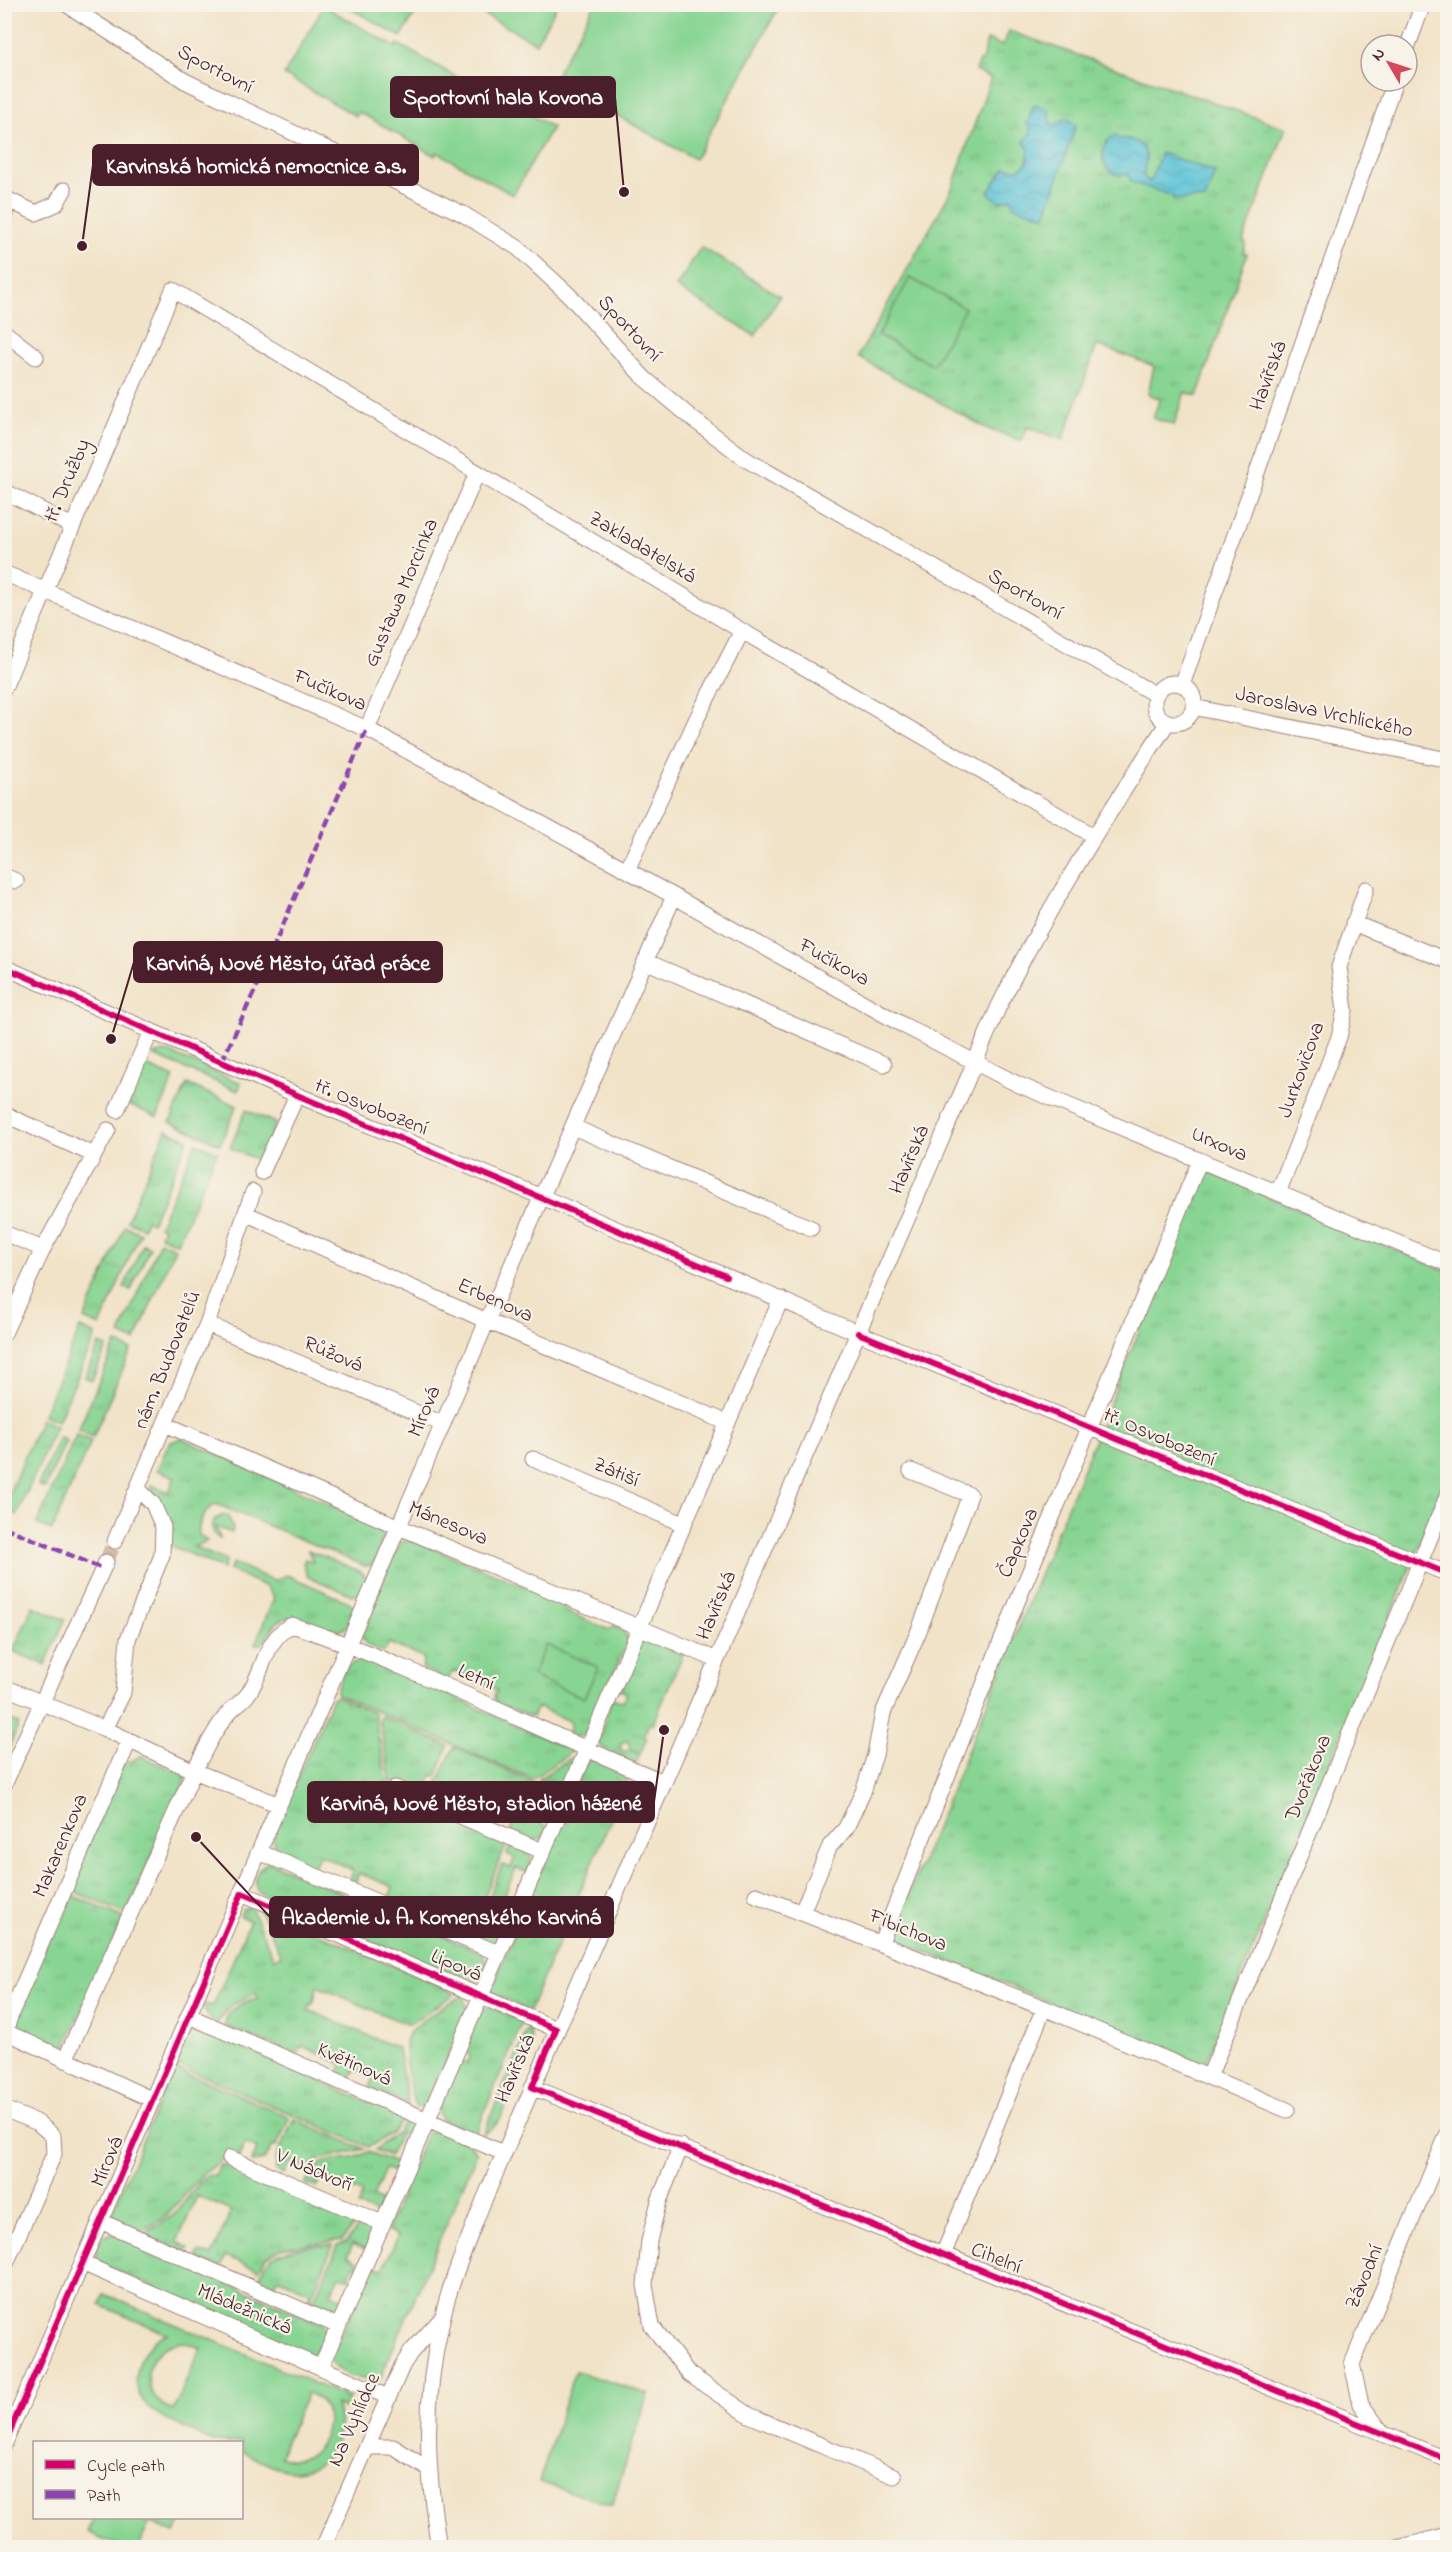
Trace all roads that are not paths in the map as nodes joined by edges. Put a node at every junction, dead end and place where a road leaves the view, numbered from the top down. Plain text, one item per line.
1 (66, 4) edge
2 (1423, 4) edge
3 (1412, 33) edge
4 (1391, 93) edge
5 (64, 190) dead end
6 (6, 199) edge
7 (4, 217) edge
8 (173, 290) joint
9 (4, 332) edge
10 (36, 357) dead end
11 (477, 473) junction
12 (4, 491) edge
13 (72, 526) junction
14 (4, 573) edge
15 (46, 591) junction
16 (742, 631) junction
17 (1182, 685) junction
18 (4, 688) edge
19 (1156, 695) junction
20 (1193, 707) junction
21 (1168, 722) junction
22 (367, 729) junction
23 (1448, 760) edge
24 (1094, 836) junction
25 (627, 870) junction
26 (1366, 889) dead end
27 (674, 896) junction
28 (1353, 923) junction
29 (645, 961) junction
30 (1448, 961) edge
31 (4, 967) edge
32 (151, 1031) junction
33 (976, 1061) junction
34 (884, 1064) dead end
35 (297, 1095) junction
36 (117, 1110) dead end
37 (4, 1114) edge
38 (573, 1126) junction
39 (108, 1131) dead end
40 (94, 1155) junction
41 (1200, 1160) junction
42 (262, 1172) dead end
43 (253, 1192) dead end
44 (1278, 1193) junction
45 (542, 1197) junction
46 (247, 1214) junction
47 (811, 1228) dead end
48 (4, 1233) edge
49 (43, 1249) junction
50 (1448, 1264) edge
51 (780, 1299) junction
52 (487, 1321) junction
53 (207, 1324) junction
54 (4, 1333) edge
55 (858, 1333) junction
56 (728, 1423) junction
57 (165, 1424) junction
58 (443, 1424) junction
59 (1090, 1427) junction
60 (533, 1460) dead end
61 (911, 1471) dead end
62 (138, 1489) junction
63 (1448, 1494) edge
64 (683, 1524) junction
65 (399, 1527) junction
66 (115, 1541) tunnel mouth
67 (106, 1562) tunnel mouth
68 (1420, 1562) junction
69 (1448, 1574) edge
70 (639, 1627) junction
71 (348, 1644) junction
72 (717, 1660) junction
73 (4, 1687) edge
74 (43, 1704) junction
75 (105, 1729) junction
76 (129, 1741) junction
77 (586, 1750) junction
78 (194, 1771) junction
79 (664, 1782) junction
80 (4, 1785) edge
81 (395, 1788) dead end
82 (279, 1805) junction
83 (542, 1851) junction
84 (259, 1852) junction
85 (242, 1893) junction
86 (756, 1895) dead end
87 (802, 1912) junction
88 (881, 1942) junction
89 (498, 1953) junction
90 (480, 1995) junction
91 (1044, 2008) junction
92 (189, 2016) junction
93 (556, 2029) junction
94 (5, 2033) edge
95 (65, 2061) junction
96 (1209, 2077) junction
97 (532, 2087) junction
98 (153, 2100) junction
99 (4, 2109) edge
100 (1287, 2110) dead end
101 (427, 2120) junction
102 (1448, 2133) edge
103 (681, 2146) junction
104 (503, 2153) junction
105 (230, 2158) dead end
106 (100, 2221) junction
107 (382, 2223) junction
108 (943, 2255) junction
109 (82, 2263) junction
110 (4, 2268) edge
111 (442, 2318) junction
112 (338, 2326) junction
113 (321, 2367) junction
114 (388, 2397) junction
115 (12, 2409) edge
116 (1384, 2435) junction
117 (4, 2445) edge
118 (367, 2447) junction
119 (1448, 2460) edge
120 (428, 2469) junction
121 (894, 2476) dead end
122 (1447, 2533) edge
123 (323, 2547) edge
124 (438, 2547) edge
125 (1398, 2547) edge

1 - 19 street, Sportovní
2 - 3 street
4 - 17 street, Havířská
5 - 6 street
6 - 7 street
8 - 11 street, Zakladatelská
8 - 13 street, tř. Družby
9 - 10 street
11 - 16 street, Zakladatelská
11 - 22 street, Gustawa Morcinka
12 - 13 street
13 - 15 street, tř. Družby
14 - 15 street, Fučíkova
15 - 18 street, tř. Družby
15 - 22 street, Fučíkova
16 - 24 street, Zakladatelská
16 - 25 street
17 - 19 street
17 - 20 street
19 - 21 street
20 - 21 street
20 - 23 street, Jaroslava Vrchlického
21 - 24 street, Havířská
22 - 25 street, Fučíkova
24 - 33 street, Havířská
25 - 27 street, Fučíkova
26 - 28 street, Jurkovičova
27 - 29 street
27 - 33 street, Fučíkova
28 - 30 street
28 - 44 street, Jurkovičova
29 - 34 street
29 - 38 street
31 - 32 street, tř. Osvobození
32 - 35 street, tř. Osvobození
32 - 36 street
33 - 41 street, Urxova
33 - 55 street, Havířská
35 - 42 street
35 - 45 street, tř. Osvobození
37 - 40 street
38 - 45 street
38 - 47 street
39 - 40 street
40 - 49 street
41 - 44 street, Urxova
41 - 59 street, Čapkova
43 - 46 street, nám. Budovatelů
44 - 50 street, Urxova
45 - 51 street, tř. Osvobození
45 - 52 street, Mírová
46 - 52 street, Erbenova
46 - 53 street, nám. Budovatelů
48 - 49 street
49 - 54 street
51 - 55 street, tř. Osvobození
51 - 56 street
52 - 56 street, Erbenova
52 - 58 street, Mírová
53 - 57 street, nám. Budovatelů
53 - 58 street, Růžová
55 - 59 street, tř. Osvobození
55 - 72 street, Havířská
56 - 64 street
57 - 62 street, nám. Budovatelů
57 - 65 street, Mánesova
58 - 65 street, Mírová
59 - 68 street, tř. Osvobození
59 - 88 street, Čapkova
60 - 64 street, Zátiší
61 - 87 street
62 - 66 street, nám. Budovatelů
62 - 75 street
63 - 68 street, Dvořákova
64 - 70 street
65 - 70 street, Mánesova
65 - 71 street, Mírová
67 - 74 street
68 - 69 street, tř. Osvobození
68 - 96 street, Dvořákova
70 - 72 street, Mánesova
70 - 77 street
71 - 77 street, Letní
71 - 78 street
71 - 82 street, Mírová
72 - 79 street, Havířská
73 - 74 street
74 - 75 street
74 - 80 street
75 - 76 street
76 - 78 street
76 - 94 street, Makarenkova
77 - 79 street, Letní
77 - 83 street
78 - 82 street
78 - 95 street
79 - 93 street, Havířská
81 - 83 street
82 - 84 street, Mírová
83 - 89 street
84 - 85 street, Mírová
84 - 89 street, Lipová
85 - 90 street, Lipová
85 - 92 street, Mírová
86 - 87 street, Fibichova
87 - 88 street, Fibichova
88 - 91 street, Fibichova
89 - 90 street
90 - 93 street, Lipová
90 - 101 street
91 - 96 street, Fibichova
91 - 108 street
92 - 98 street, Mírová
92 - 101 street, Květinová
93 - 97 street, Havířská
94 - 95 street
95 - 98 street
96 - 100 street, Fibichova
97 - 103 street, Cihelní
97 - 104 street, Havířská
98 - 106 street, Mírová
99 - 110 street
101 - 104 street, Květinová
101 - 107 street
102 - 116 street, Závodní
103 - 108 street, Cihelní
103 - 121 street
104 - 111 street, Havířská
105 - 107 street, V Nádvoří
106 - 109 street, Mírová
106 - 112 street, Mládežnická
107 - 112 street
108 - 116 street, Cihelní
109 - 113 street, Mládežnická
109 - 115 street, Mírová
111 - 114 street, Na Vyhlídce
111 - 120 street, Havířská
112 - 113 street
113 - 114 street, Mládežnická
114 - 118 street, Na Vyhlídce
115 - 117 street, Mírová
116 - 119 street, Cihelní
118 - 120 street
118 - 123 street, Na Vyhlídce
120 - 124 street, Havířská
122 - 125 street

